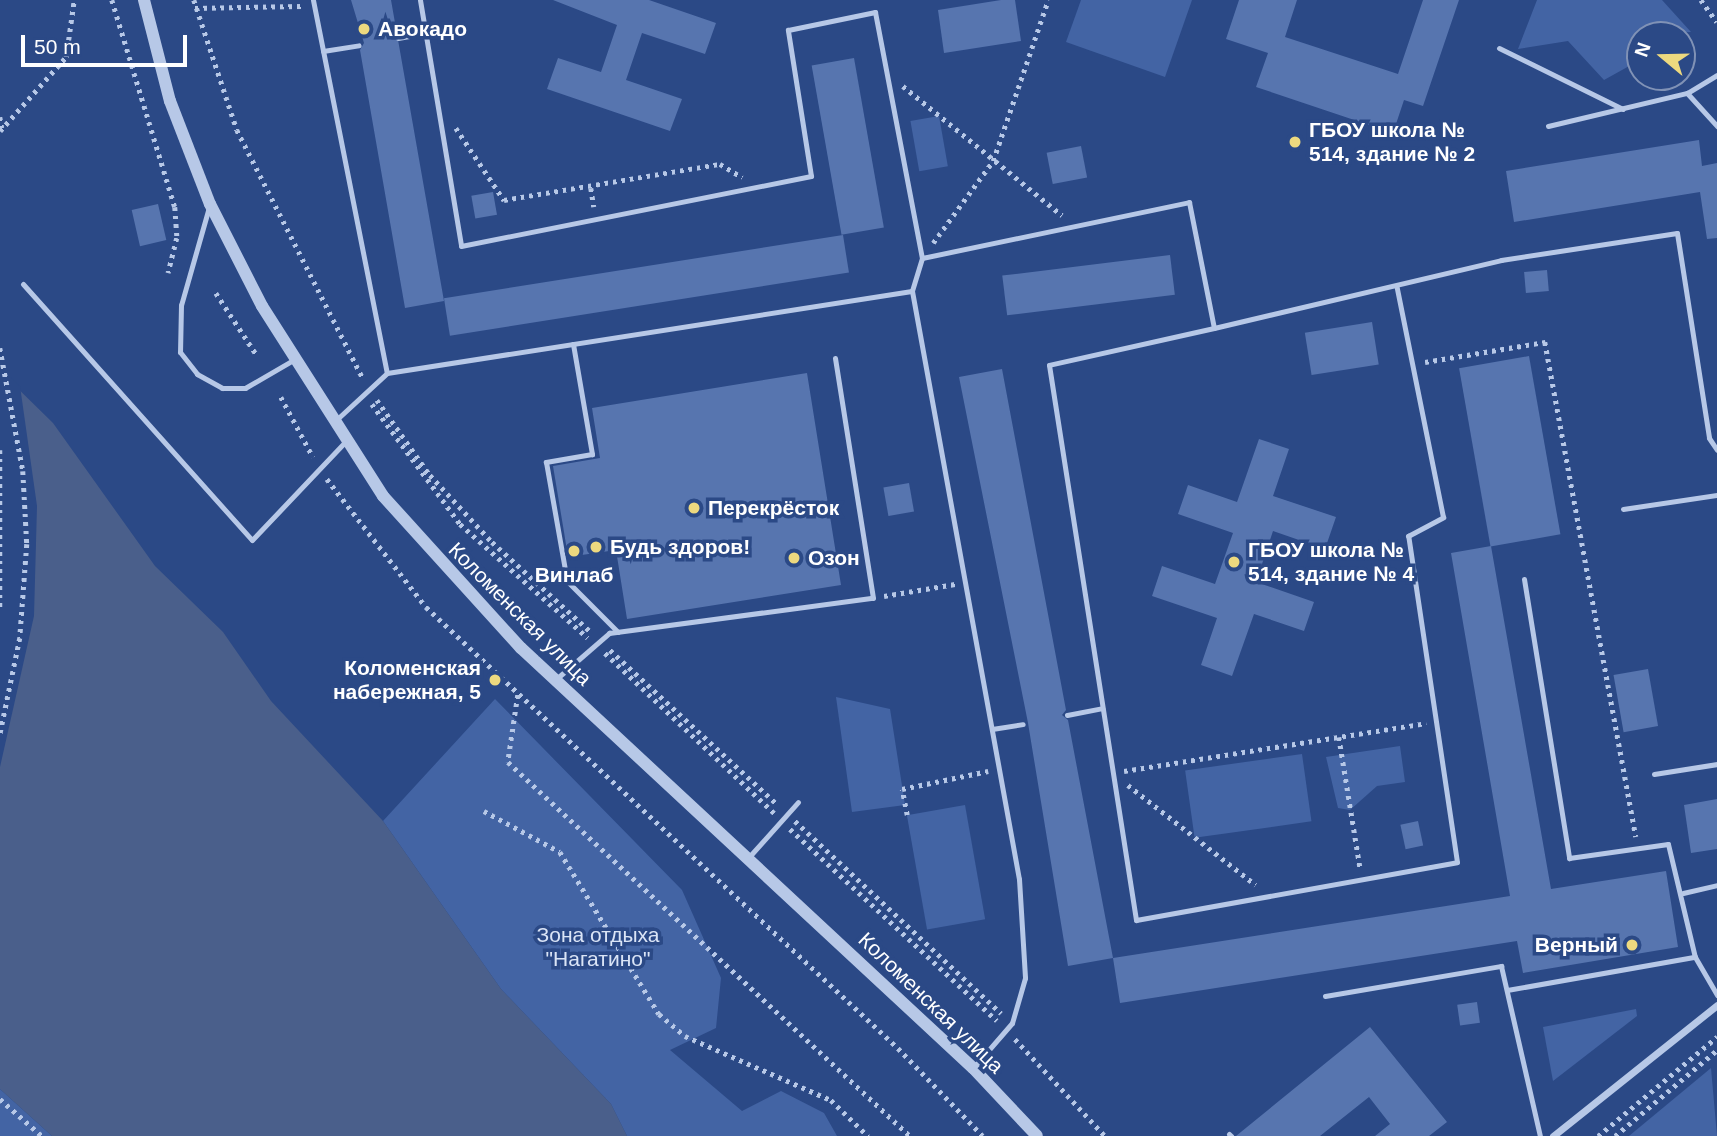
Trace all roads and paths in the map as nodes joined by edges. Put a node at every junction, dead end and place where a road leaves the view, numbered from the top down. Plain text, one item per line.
1 (74, 0) edge
2 (113, 0) edge
3 (144, 0) edge
4 (194, 0) edge
5 (420, 0) edge
6 (1048, 0) edge
7 (1701, 0) edge
8 (314, 3) edge
9 (195, 8) junction
10 (1717, 22) edge
11 (425, 33) junction
12 (398, 38) dead end
13 (359, 45) dead end
14 (1499, 48) dead end
15 (323, 51) junction
16 (887, 72) junction
17 (1717, 75) edge
18 (1687, 93) junction
19 (436, 98) junction
20 (1623, 109) junction
21 (0, 117) edge
22 (1548, 126) dead end
23 (1717, 126) edge
24 (1, 129) edge
25 (993, 161) junction
26 (758, 186) junction
27 (591, 187) junction
28 (210, 204) junction
29 (596, 219) junction
30 (1077, 226) junction
31 (922, 258) junction
32 (168, 273) dead end
33 (23, 284) dead end
34 (1397, 288) junction
35 (912, 291) junction
36 (216, 293) dead end
37 (1214, 328) junction
38 (573, 344) junction
39 (0, 348) edge
40 (256, 354) dead end
41 (835, 358) dead end
42 (295, 359) junction
43 (1412, 364) junction
44 (387, 373) junction
45 (367, 392) junction
46 (281, 397) dead end
47 (332, 423) junction
48 (345, 442) junction
49 (0, 450) edge
50 (1717, 450) edge
51 (319, 469) junction
52 (1717, 495) edge
53 (1623, 509) dead end
54 (1524, 579) dead end
55 (965, 583) junction
56 (873, 598) junction
57 (0, 610) edge
58 (618, 632) junction
59 (598, 643) junction
60 (555, 680) junction
61 (518, 695) junction
62 (1102, 708) junction
63 (1067, 715) dead end
64 (1436, 722) junction
65 (1023, 724) dead end
66 (992, 730) junction
67 (0, 735) edge
68 (1339, 737) junction
69 (1717, 764) edge
70 (1000, 768) junction
71 (1112, 773) junction
72 (1654, 774) dead end
73 (798, 802) dead end
74 (484, 811) dead end
75 (787, 814) junction
76 (907, 815) dead end
77 (782, 821) junction
78 (1638, 849) junction
79 (748, 858) junction
80 (1362, 880) junction
81 (1717, 885) edge
82 (1683, 892) junction
83 (1271, 896) junction
84 (1695, 957) junction
85 (1507, 990) junction
86 (1717, 995) edge
87 (1325, 996) dead end
88 (1717, 1005) edge
89 (1012, 1023) junction
90 (1006, 1030) junction
91 (1717, 1037) edge
92 (1717, 1051) edge
93 (973, 1068) junction
94 (0, 1099) edge
95 (41, 1136) edge
96 (868, 1136) edge
97 (910, 1136) edge
98 (984, 1136) edge
99 (1037, 1136) edge
100 (1105, 1136) edge
101 (1541, 1136) edge
102 (1553, 1136) edge
103 (1598, 1136) edge
104 (1615, 1136) edge

1 - 24 path
2 - 32 path
3 - 28 street, Коломенская улица
4 - 9 path
5 - 11 lane
6 - 25 path
7 - 10 path
8 - 9 path
8 - 15 lane
9 - 45 path
11 - 12 lane
11 - 19 lane
13 - 15 lane
14 - 20 lane
15 - 44 lane
16 - 25 path
16 - 26 lane
16 - 31 lane
17 - 18 lane
18 - 20 lane
18 - 23 lane
19 - 27 path
19 - 29 lane
20 - 22 lane
21 - 24 path
25 - 30 path
25 - 31 path
26 - 27 path
26 - 29 lane
27 - 29 path
28 - 42 street, Коломенская улица
28 - 42 lane
30 - 31 lane
30 - 37 lane
31 - 35 lane
33 - 51 lane
34 - 37 lane
34 - 43 lane
34 - 50 lane
35 - 38 lane
35 - 55 lane
36 - 40 path
37 - 62 lane
38 - 44 lane
38 - 58 lane
39 - 67 path
41 - 56 lane
42 - 47 street, Коломенская улица
43 - 64 lane
43 - 78 path
44 - 45 lane
45 - 47 lane
45 - 59 path
45 - 59 path
46 - 51 path
47 - 48 street, Коломенская улица
48 - 51 lane
48 - 60 street, Коломенская улица
49 - 57 path
51 - 61 path
52 - 53 lane
54 - 78 lane
55 - 56 path
55 - 66 lane
56 - 58 lane
58 - 59 lane
59 - 60 lane
59 - 75 path
59 - 77 path
60 - 79 street, Коломенская улица
61 - 97 path
61 - 98 path
62 - 63 lane
62 - 71 lane
64 - 68 path
64 - 80 lane
65 - 66 lane
66 - 70 lane
68 - 71 path
68 - 80 path
69 - 72 lane
70 - 76 path
70 - 89 lane
71 - 83 path
71 - 83 lane
73 - 75 lane
74 - 96 path
75 - 77 lane
75 - 89 path
77 - 79 lane
77 - 90 path
78 - 82 lane
79 - 93 street, Коломенская улица
80 - 83 lane
81 - 82 lane
82 - 84 lane
84 - 85 lane
84 - 86 lane
85 - 87 lane
85 - 101 lane
88 - 102 street
89 - 90 lane
90 - 93 lane
90 - 100 path
91 - 103 path
92 - 104 path
93 - 99 street, Коломенская улица
94 - 95 path

